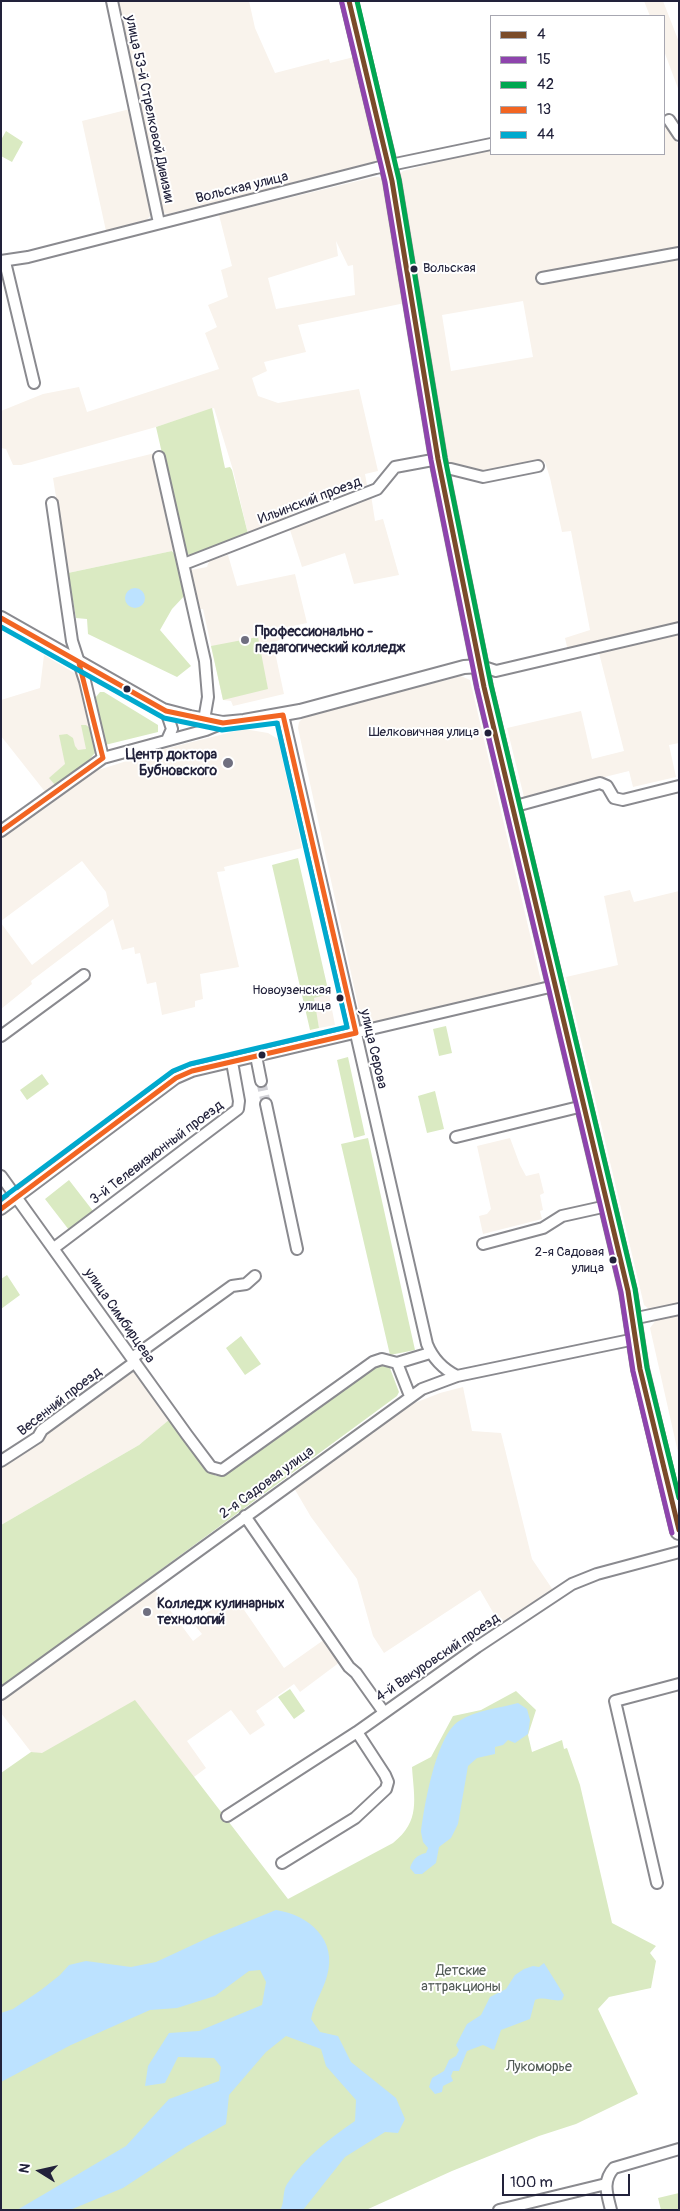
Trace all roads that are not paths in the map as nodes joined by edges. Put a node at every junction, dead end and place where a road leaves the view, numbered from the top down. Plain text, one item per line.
1 (112, 1) edge
2 (349, 1) edge
3 (670, 118) edge
4 (679, 134) edge
5 (490, 144) edge
6 (389, 165) junction
7 (160, 223) junction
8 (679, 253) edge
9 (3, 261) edge
10 (542, 278) dead end
11 (34, 382) dead end
12 (159, 457) dead end
13 (439, 464) junction
14 (538, 466) dead end
15 (52, 503) dead end
16 (184, 564) junction
17 (1, 618) edge
18 (679, 628) edge
19 (79, 663) junction
20 (481, 666) junction
21 (166, 711) junction
22 (283, 715) junction
23 (204, 720) junction
24 (223, 723) junction
25 (167, 740) junction
26 (103, 758) junction
27 (679, 786) edge
28 (512, 807) junction
29 (1, 831) edge
30 (84, 975) dead end
31 (554, 986) junction
32 (356, 1033) junction
33 (1, 1036) edge
34 (256, 1056) junction
35 (232, 1062) junction
36 (261, 1081) tunnel mouth
37 (266, 1104) tunnel mouth
38 (583, 1106) junction
39 (456, 1137) dead end
40 (1, 1176) edge
41 (17, 1197) junction
42 (607, 1206) junction
43 (1, 1209) edge
44 (483, 1244) dead end
45 (54, 1248) junction
46 (296, 1249) dead end
47 (255, 1276) dead end
48 (679, 1309) edge
49 (632, 1319) junction
50 (635, 1339) junction
51 (430, 1354) junction
52 (134, 1360) junction
53 (397, 1363) junction
54 (457, 1376) junction
55 (410, 1396) junction
56 (1, 1461) edge
57 (245, 1516) junction
58 (679, 1531) edge
59 (679, 1552) edge
60 (679, 1684) edge
61 (1, 1694) edge
62 (383, 1711) junction
63 (357, 1732) junction
64 (227, 1816) dead end
65 (282, 1863) dead end
66 (657, 1883) dead end
67 (679, 2149) edge
68 (607, 2179) junction
69 (499, 2210) edge
70 (611, 2210) edge

1 - 7 street, улица 53-й Стрелковой Дивизии
2 - 6 main road
3 - 4 street
5 - 6 street, Вольская улица
6 - 7 street, Вольская улица
6 - 13 main road
7 - 9 street, Вольская улица
8 - 10 street
9 - 11 street
12 - 16 street
13 - 14 street, Ильинский проезд
13 - 16 street, Ильинский проезд
13 - 20 main road
15 - 19 street
16 - 23 street
17 - 19 street
18 - 20 street
19 - 21 street
19 - 26 street
20 - 22 street
20 - 28 main road
21 - 23 street
21 - 25 street
22 - 24 street
22 - 32 street, улица Серова
23 - 24 street
24 - 25 street
25 - 26 street
26 - 29 street
27 - 28 street
28 - 31 main road
30 - 33 street
31 - 32 street
31 - 38 main road
32 - 34 street
32 - 51 street, улица Серова
34 - 35 street
34 - 36 street
35 - 41 street
35 - 45 street, 3-й Телевизионный проезд
37 - 46 street
38 - 39 street
38 - 42 main road
40 - 41 street, улица Симбирцева
41 - 43 street
41 - 45 street, улица Симбирцева
42 - 44 street
42 - 49 main road
45 - 52 street, улица Симбирцева
47 - 52 street, Весенний проезд
48 - 49 street
49 - 50 main road
50 - 54 street, 2-я Садовая улица
50 - 58 main road
51 - 53 street
51 - 54 street
52 - 53 street, улица Симбирцева
52 - 56 street, Весенний проезд
53 - 55 street
54 - 55 street, 2-я Садовая улица
55 - 57 street, 2-я Садовая улица
57 - 61 street, 2-я Садовая улица
57 - 62 street
59 - 62 street, 4-й Вакуровский проезд
60 - 66 street
62 - 63 street, 4-й Вакуровский проезд
63 - 64 street, 4-й Вакуровский проезд
63 - 65 street
67 - 68 street
68 - 69 street
68 - 70 street

